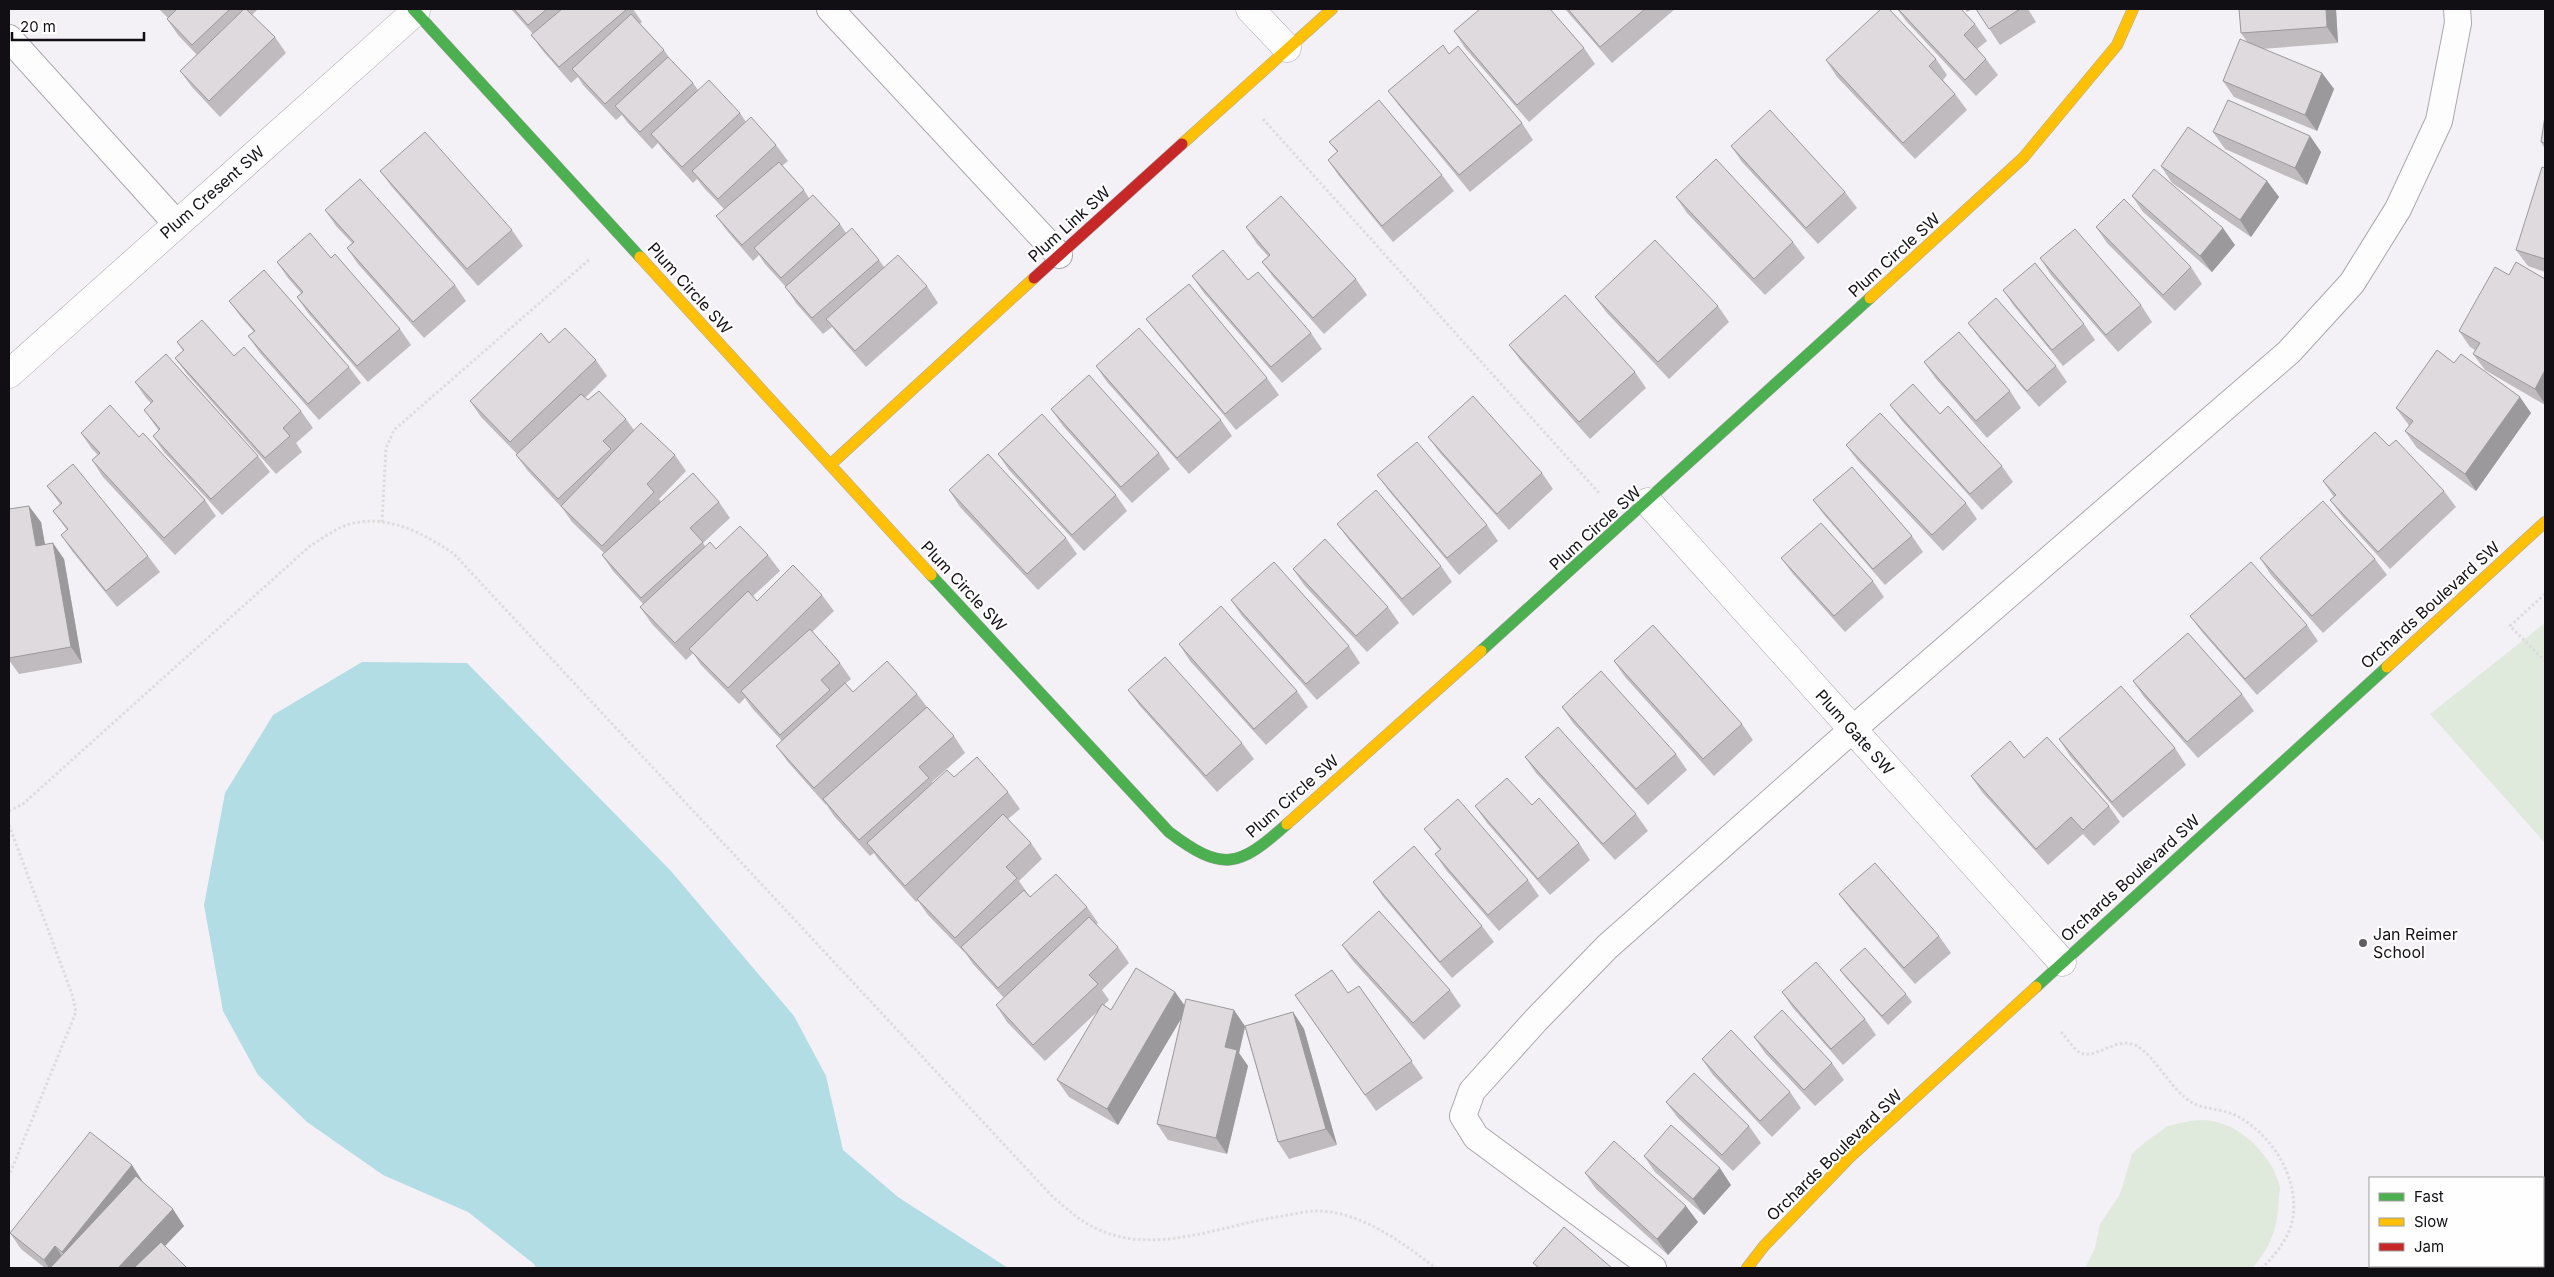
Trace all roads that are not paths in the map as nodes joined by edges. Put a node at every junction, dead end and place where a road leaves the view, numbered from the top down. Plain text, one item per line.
1 (830, 9) edge
2 (1250, 9) edge
3 (1332, 9) edge
4 (2133, 9) edge
5 (2458, 9) edge
6 (415, 10) edge
7 (9, 38) edge
8 (1287, 48) junction
9 (176, 223) junction
10 (1059, 255) junction
11 (9, 374) edge
12 (830, 465) junction
13 (1648, 502) junction
14 (2545, 522) edge
15 (1853, 729) junction
16 (2062, 962) junction
17 (1653, 1268) edge
18 (1747, 1268) edge

1 - 10 lane
2 - 8 street
3 - 8 street, Plum Link SW
4 - 13 street, Plum Circle SW
5 - 15 lane
6 - 9 street, Plum Cresent SW
6 - 12 street, Plum Circle SW
7 - 9 lane
8 - 10 street, Plum Link SW
9 - 11 street, Plum Cresent SW
10 - 12 street, Plum Link SW
12 - 13 street, Plum Circle SW
13 - 15 street, Plum Gate SW
14 - 16 street, Orchards Boulevard SW
15 - 16 street, Plum Gate SW
15 - 17 lane
16 - 18 street, Orchards Boulevard SW

